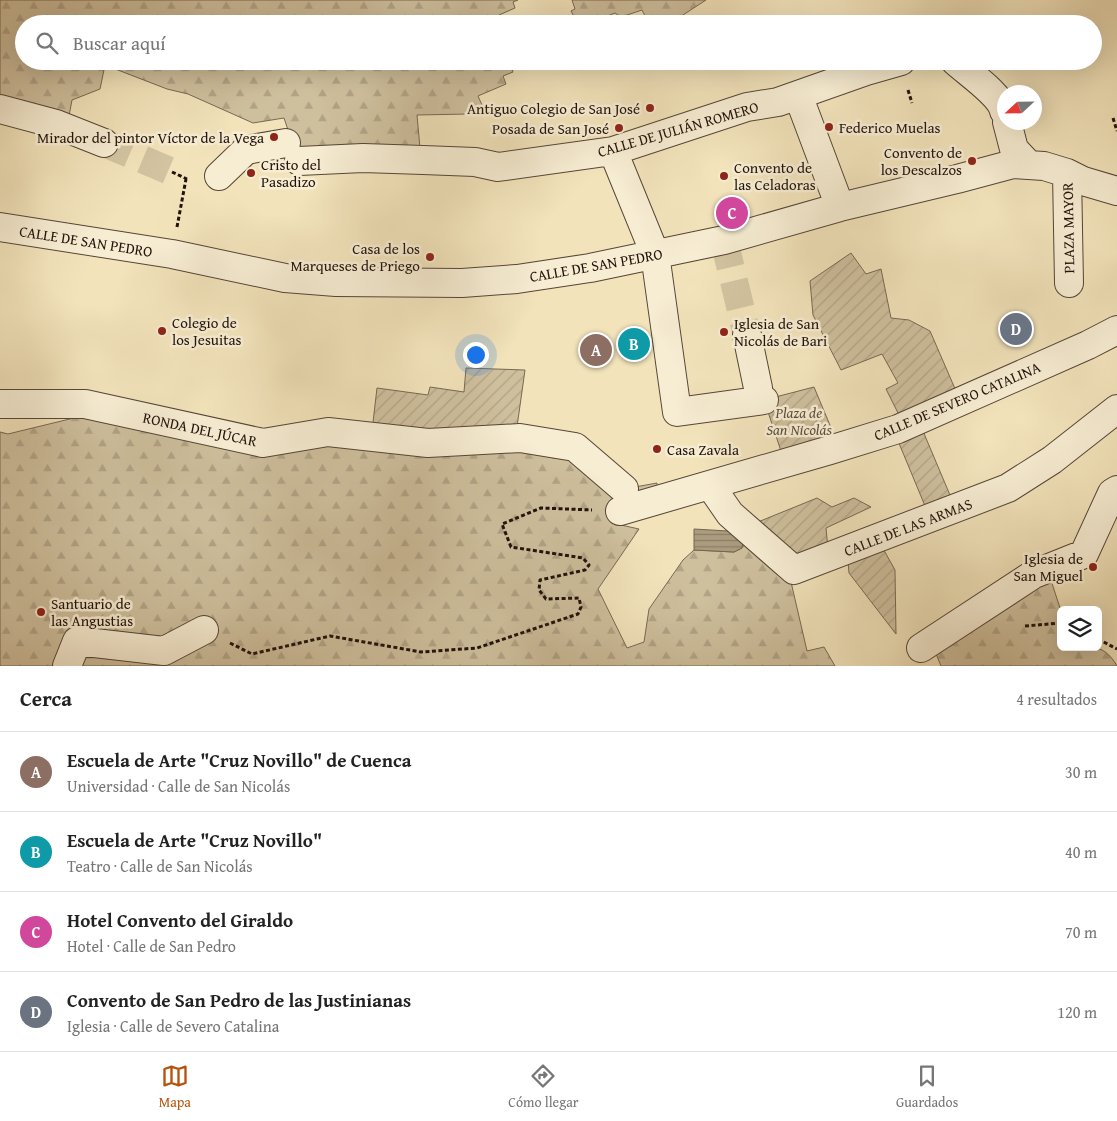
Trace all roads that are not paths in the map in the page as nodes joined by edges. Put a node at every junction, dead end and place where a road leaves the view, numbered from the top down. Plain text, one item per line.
1 (870, 70) edge
2 (965, 70) edge
3 (798, 95) junction
4 (997, 99) edge
5 (0, 109) edge
6 (1009, 130) edge
7 (104, 143) tunnel mouth
8 (613, 151) junction
9 (1021, 164) junction
10 (251, 173) dead end
11 (1067, 173) junction
12 (1117, 190) edge
13 (840, 207) junction
14 (0, 227) edge
15 (655, 254) junction
16 (1069, 283) dead end
17 (1117, 330) edge
18 (747, 334) tunnel mouth
19 (0, 404) edge
20 (1117, 409) edge
21 (710, 485) junction
22 (1117, 490) edge
23 (622, 500) joint
24 (204, 630) road end
25 (921, 648) dead end
26 (67, 666) edge

1 - 3 street, CALLE DE JULIÁN ROMERO
2 - 4 street
3 - 8 street, CALLE DE JULIÁN ROMERO
3 - 13 street
5 - 7 street
6 - 9 street
8 - 10 street, CALLE DE JULIÁN ROMERO
8 - 15 street
9 - 11 street, PLAZA MAYOR
9 - 13 street, CALLE DE SAN PEDRO
11 - 12 street, PLAZA MAYOR
11 - 16 street, PLAZA MAYOR
13 - 15 street, CALLE DE SAN PEDRO
14 - 15 street, CALLE DE SAN PEDRO
15 - 18 street
17 - 21 street, CALLE DE SEVERO CATALINA
19 - 23 street, RONDA DEL JÚCAR
20 - 21 street, CALLE DE LAS ARMAS
21 - 23 street, CALLE DE SEVERO CATALINA
22 - 25 street
24 - 26 street

